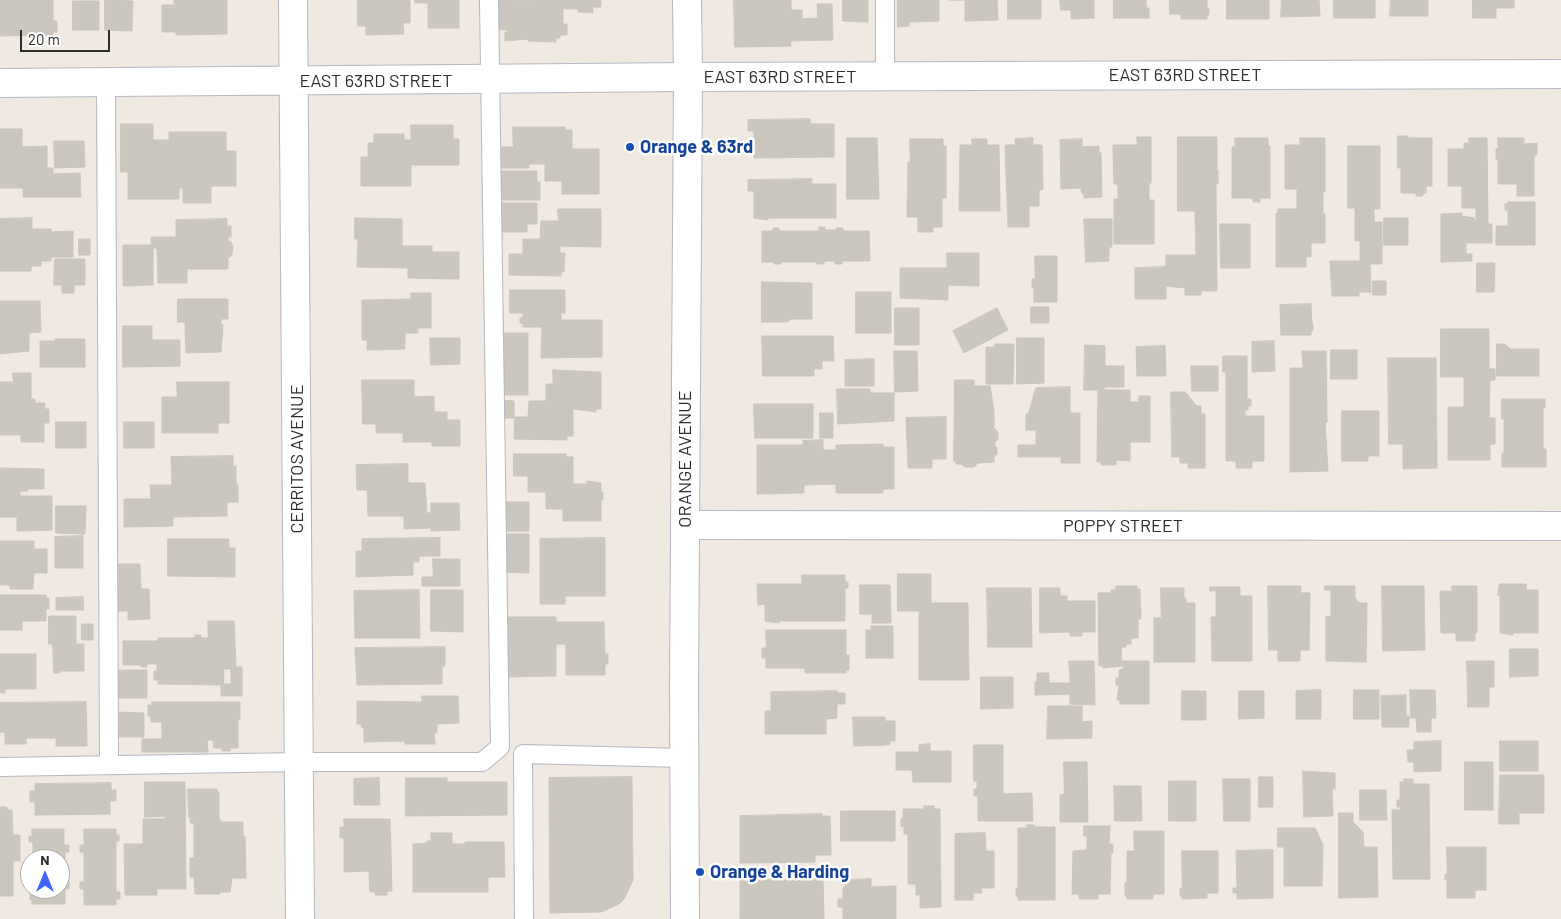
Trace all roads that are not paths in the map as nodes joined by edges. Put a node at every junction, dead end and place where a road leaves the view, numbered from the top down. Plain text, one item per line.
1 (293, 0) edge
2 (489, 0) edge
3 (687, 0) edge
4 (885, 0) edge
5 (1561, 74) edge
6 (885, 76) junction
7 (688, 77) junction
8 (489, 80) junction
9 (294, 82) junction
10 (0, 83) edge
11 (106, 83) junction
12 (685, 525) junction
13 (1561, 526) edge
14 (684, 758) junction
15 (300, 762) junction
16 (109, 765) junction
17 (0, 767) edge
18 (300, 919) edge
19 (524, 919) edge
20 (685, 919) edge

1 - 9 street, CERRITOS AVENUE
2 - 8 lane
3 - 7 street, ORANGE AVENUE
4 - 6 lane
5 - 6 street, EAST 63RD STREET
6 - 7 street, EAST 63RD STREET
7 - 8 street, EAST 63RD STREET
7 - 12 street, ORANGE AVENUE
8 - 9 street, EAST 63RD STREET
8 - 15 lane
9 - 11 street, EAST 63RD STREET
9 - 15 street, CERRITOS AVENUE
10 - 11 street, EAST 63RD STREET
11 - 16 lane
12 - 13 street, POPPY STREET
12 - 14 street, ORANGE AVENUE
14 - 19 lane
14 - 20 street, ORANGE AVENUE
15 - 16 lane
15 - 18 street, CERRITOS AVENUE
16 - 17 lane

